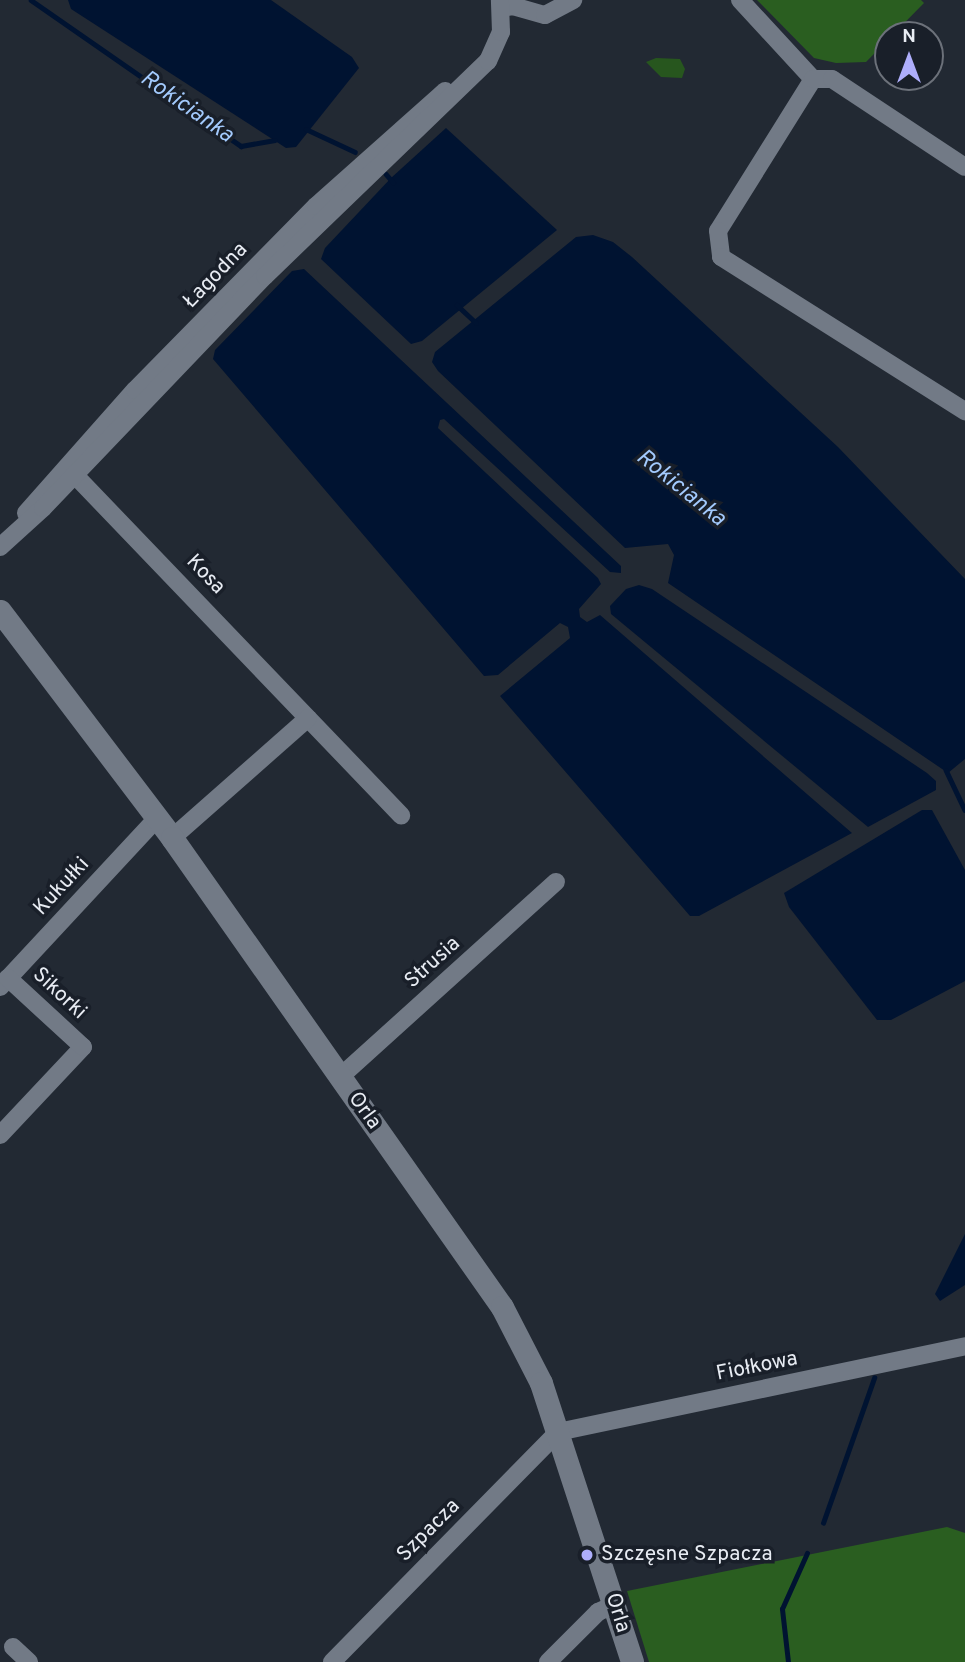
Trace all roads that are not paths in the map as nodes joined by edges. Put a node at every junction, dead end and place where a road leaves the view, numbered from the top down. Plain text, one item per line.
1 (573, 0) edge
2 (740, 0) edge
3 (501, 4) edge
4 (813, 79) junction
5 (965, 167) edge
6 (965, 411) edge
7 (71, 470) junction
8 (5, 542) edge
9 (0, 611) edge
10 (308, 718) junction
11 (401, 815) dead end
12 (157, 818) junction
13 (172, 838) junction
14 (556, 882) dead end
15 (4, 983) edge
16 (340, 1077) junction
17 (0, 1135) edge
18 (965, 1346) edge
19 (558, 1432) junction
20 (614, 1605) junction
21 (13, 1647) dead end
22 (29, 1662) edge
23 (332, 1662) edge
24 (548, 1662) edge
25 (632, 1662) edge

1 - 3 street
2 - 4 street
3 - 7 street, Łagodna
4 - 5 street
4 - 6 street
7 - 8 street, Łagodna
7 - 10 street, Kosa
9 - 12 street, Orla
10 - 11 street, Kosa
10 - 13 street
12 - 13 street, Orla
12 - 15 street, Kukułki
13 - 16 street, Orla
14 - 16 street, Strusia
15 - 17 street, Sikorki
16 - 19 street, Orla
18 - 19 street, Fiołkowa
19 - 20 street, Orla
19 - 23 street, Szpacza
20 - 24 street
20 - 25 street, Orla
21 - 22 street

